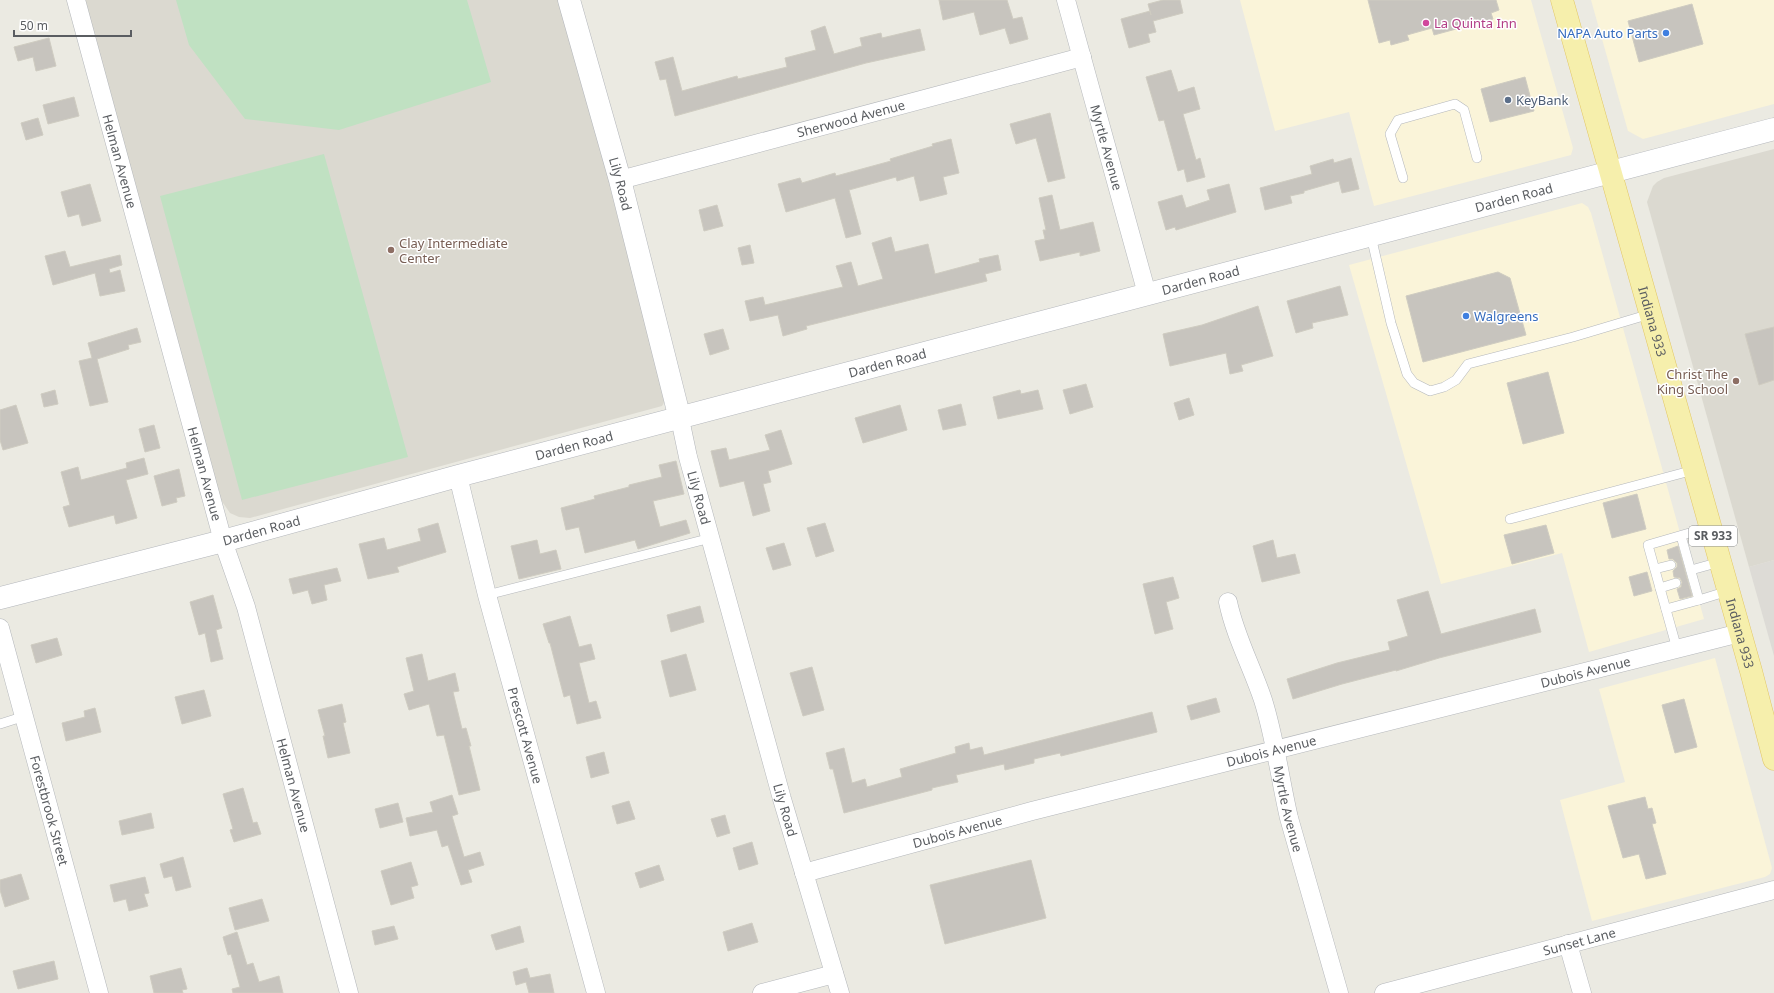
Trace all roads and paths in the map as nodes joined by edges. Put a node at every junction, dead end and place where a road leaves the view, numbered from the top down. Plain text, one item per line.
1 (76, 0) edge
2 (569, 0) edge
3 (1066, 0) edge
4 (1562, 0) edge
5 (1082, 57) junction
6 (1774, 129) edge
7 (1477, 158) dead end
8 (1609, 171) junction
9 (1403, 178) dead end
10 (620, 180) junction
11 (1371, 235) junction
12 (1147, 294) junction
13 (1650, 314) junction
14 (680, 419) junction
15 (1694, 470) junction
16 (458, 476) junction
17 (1510, 519) dead end
18 (1710, 527) junction
19 (1681, 536) junction
20 (711, 538) junction
21 (223, 540) junction
22 (1720, 562) junction
23 (1671, 565) dead end
24 (1655, 569) junction
25 (1691, 576) junction
26 (1676, 584) dead end
27 (1660, 588) junction
28 (1728, 591) junction
29 (487, 596) junction
30 (0, 598) edge
31 (1699, 600) junction
32 (1228, 602) dead end
33 (1666, 609) junction
34 (0, 628) edge
35 (1740, 633) junction
36 (1677, 649) junction
37 (25, 716) junction
38 (0, 724) edge
39 (1276, 749) junction
40 (1774, 759) edge
41 (804, 873) junction
42 (1774, 890) edge
43 (1568, 944) junction
44 (834, 974) junction
45 (100, 993) edge
46 (349, 993) edge
47 (596, 993) edge
48 (762, 993) edge
49 (840, 993) edge
50 (1339, 993) edge
51 (1384, 993) edge
52 (1582, 993) edge

1 - 21 street, Helman Avenue
2 - 10 street, Lily Road
3 - 5 street, Myrtle Avenue
4 - 8 main road, Indiana 933 / SR 933
5 - 10 street, Sherwood Avenue
5 - 12 street, Myrtle Avenue
6 - 8 street, Darden Road
7 - 9 lane
8 - 11 street, Darden Road
8 - 13 main road, Indiana 933 / SR 933
10 - 14 street, Lily Road
11 - 12 street, Darden Road
11 - 13 lane
12 - 14 street, Darden Road
13 - 15 main road, Indiana 933 / SR 933
14 - 16 street, Darden Road
14 - 20 street, Lily Road
15 - 17 lane
15 - 18 main road, Indiana 933 / SR 933
16 - 21 street, Darden Road
16 - 29 street, Prescott Avenue
18 - 19 lane
18 - 22 main road, Indiana 933 / SR 933
19 - 24 lane
19 - 25 lane
20 - 29 lane
20 - 41 street, Lily Road
21 - 30 street, Darden Road
21 - 46 street, Helman Avenue
22 - 25 lane
22 - 28 main road, Indiana 933 / SR 933
23 - 24 lane
24 - 27 lane
25 - 31 lane
26 - 27 lane
27 - 33 lane
28 - 31 lane
28 - 35 main road, Indiana 933 / SR 933
29 - 47 street, Prescott Avenue
31 - 33 lane
32 - 39 street, Myrtle Avenue
33 - 36 lane
34 - 37 street, Forestbrook Street
35 - 36 street, Dubois Avenue
35 - 40 main road, Indiana 933 / SR 933
36 - 39 street, Dubois Avenue
37 - 38 lane
37 - 45 street, Forestbrook Street
39 - 41 street, Dubois Avenue
39 - 50 street, Myrtle Avenue
41 - 44 street, Lily Road
42 - 43 street, Sunset Lane
43 - 51 street, Sunset Lane
43 - 52 street
44 - 48 street
44 - 49 street, Lily Road

